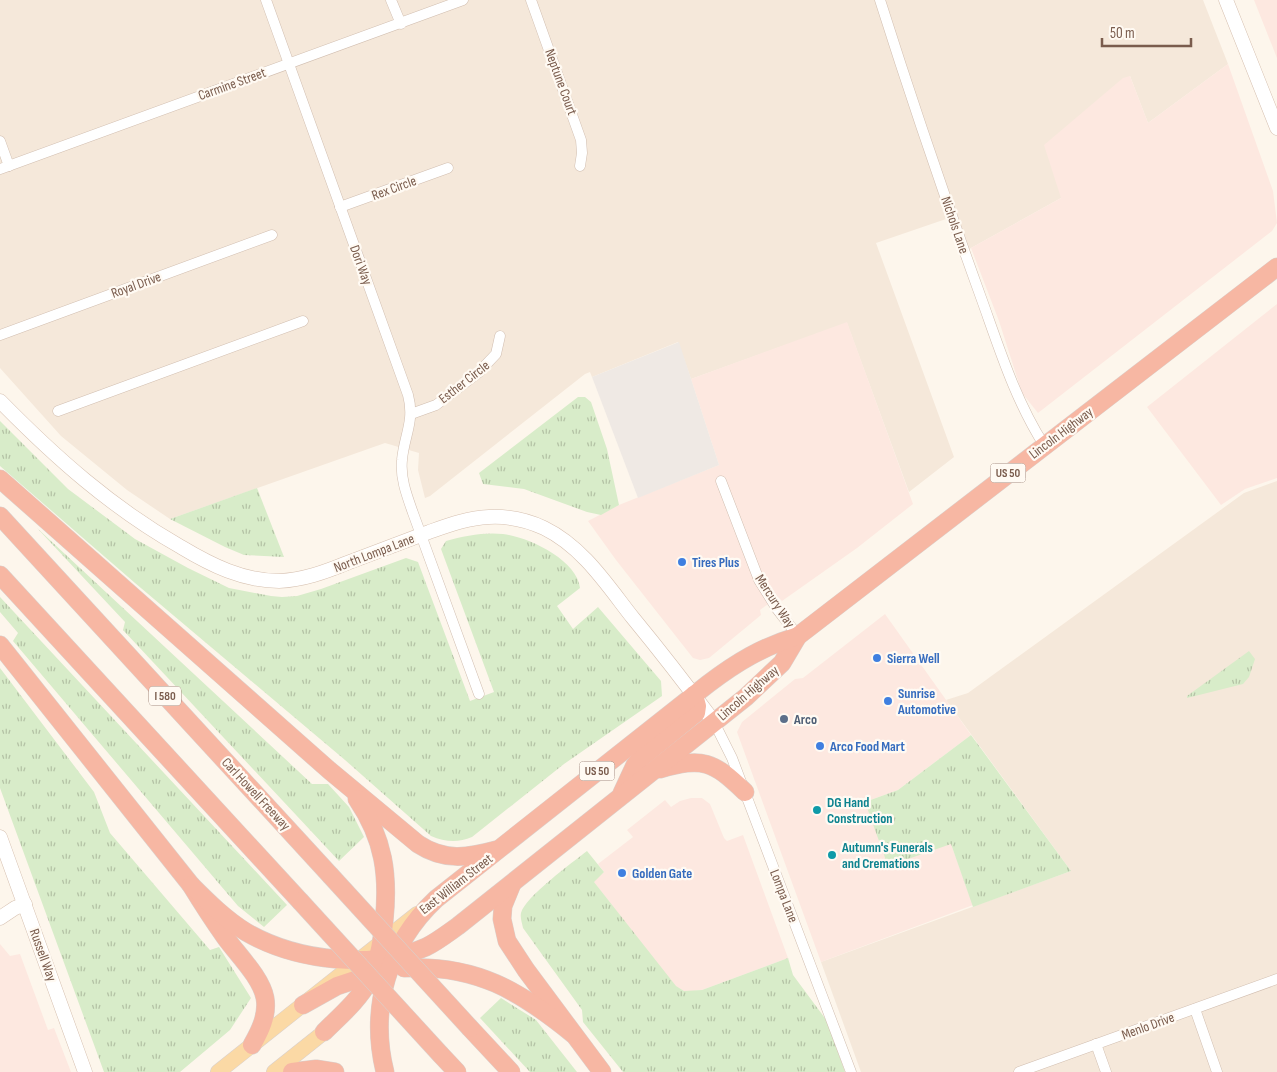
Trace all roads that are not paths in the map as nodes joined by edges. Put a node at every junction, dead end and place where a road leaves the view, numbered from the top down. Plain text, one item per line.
1 (266, 0) edge
2 (391, 0) edge
3 (463, 0) edge
4 (531, 0) edge
5 (880, 0) edge
6 (1226, 0) edge
7 (401, 24) junction
8 (289, 64) junction
9 (1277, 128) edge
10 (0, 141) edge
11 (580, 166) dead end
12 (4, 167) edge
13 (448, 168) dead end
14 (340, 207) junction
15 (272, 235) dead end
16 (1277, 267) edge
17 (303, 321) dead end
18 (0, 335) edge
19 (500, 336) dead end
20 (0, 401) edge
21 (58, 411) dead end
22 (412, 414) junction
23 (1044, 445) junction
24 (0, 479) edge
25 (721, 481) dead end
26 (0, 516) edge
27 (421, 535) junction
28 (0, 575) edge
29 (798, 636) junction
30 (0, 645) edge
31 (479, 694) dead end
32 (694, 695) junction
33 (714, 722) junction
34 (329, 770) junction
35 (654, 770) junction
36 (745, 792) junction
37 (621, 796) junction
38 (0, 837) edge
39 (501, 848) junction
40 (514, 882) junction
41 (191, 886) junction
42 (24, 904) junction
43 (0, 918) edge
44 (361, 959) junction
45 (386, 965) junction
46 (1277, 979) edge
47 (303, 1004) junction
48 (1195, 1009) junction
49 (324, 1032) joint
50 (573, 1034) junction
51 (1096, 1044) junction
52 (252, 1045) junction
53 (86, 1072) edge
54 (218, 1072) edge
55 (274, 1072) edge
56 (292, 1072) edge
57 (335, 1072) edge
58 (385, 1072) edge
59 (457, 1072) edge
60 (511, 1072) edge
61 (602, 1072) edge
62 (852, 1072) edge
63 (1019, 1072) edge
64 (1106, 1072) edge
65 (1217, 1072) edge

1 - 8 street, Dori Way
2 - 7 street
3 - 7 street, Carmine Street
4 - 11 street, Neptune Court
5 - 23 street, Nichols Lane
6 - 9 street
7 - 8 street, Carmine Street
8 - 12 street, Carmine Street
8 - 14 street, Dori Way
10 - 12 street
13 - 14 street, Rex Circle
14 - 22 street, Dori Way
15 - 18 street, Royal Drive
16 - 23 highway, Lincoln Highway / US 50
17 - 21 street
19 - 22 street, Esther Circle
20 - 27 street, North Lompa Lane
22 - 27 street, Dori Way
23 - 29 highway, Lincoln Highway / US 50
24 - 34 highway
25 - 29 street, Mercury Way
26 - 60 highway, Carl Howell Freeway / I 580, bridge
27 - 31 street, Dori Way
27 - 32 street, North Lompa Lane
28 - 59 highway, bridge
29 - 32 highway, Lincoln Highway / US 50
29 - 33 highway, Lincoln Highway / US 50
30 - 41 highway
32 - 33 street, North Lompa Lane
32 - 37 highway
32 - 39 highway, East William Street / US 50
33 - 35 highway, US 50
33 - 36 street, Lompa Lane
34 - 39 highway
34 - 45 highway
35 - 36 highway
35 - 37 highway, US 50
36 - 62 street, Lompa Lane
37 - 40 highway, US 50
38 - 42 street, Russell Way
39 - 45 highway, East William Street / US 50
40 - 45 highway
40 - 50 highway, US 50
41 - 44 highway
41 - 52 highway
42 - 43 street
42 - 53 street, Russell Way
44 - 45 highway
44 - 47 main road
45 - 47 highway
45 - 49 highway
45 - 50 highway
45 - 58 highway, US 50
46 - 48 street, Menlo Drive
47 - 52 main road
48 - 51 street, Menlo Drive
48 - 65 street
49 - 55 main road
50 - 61 highway, US 50
51 - 63 street, Menlo Drive
51 - 64 street
52 - 54 main road
56 - 57 highway

